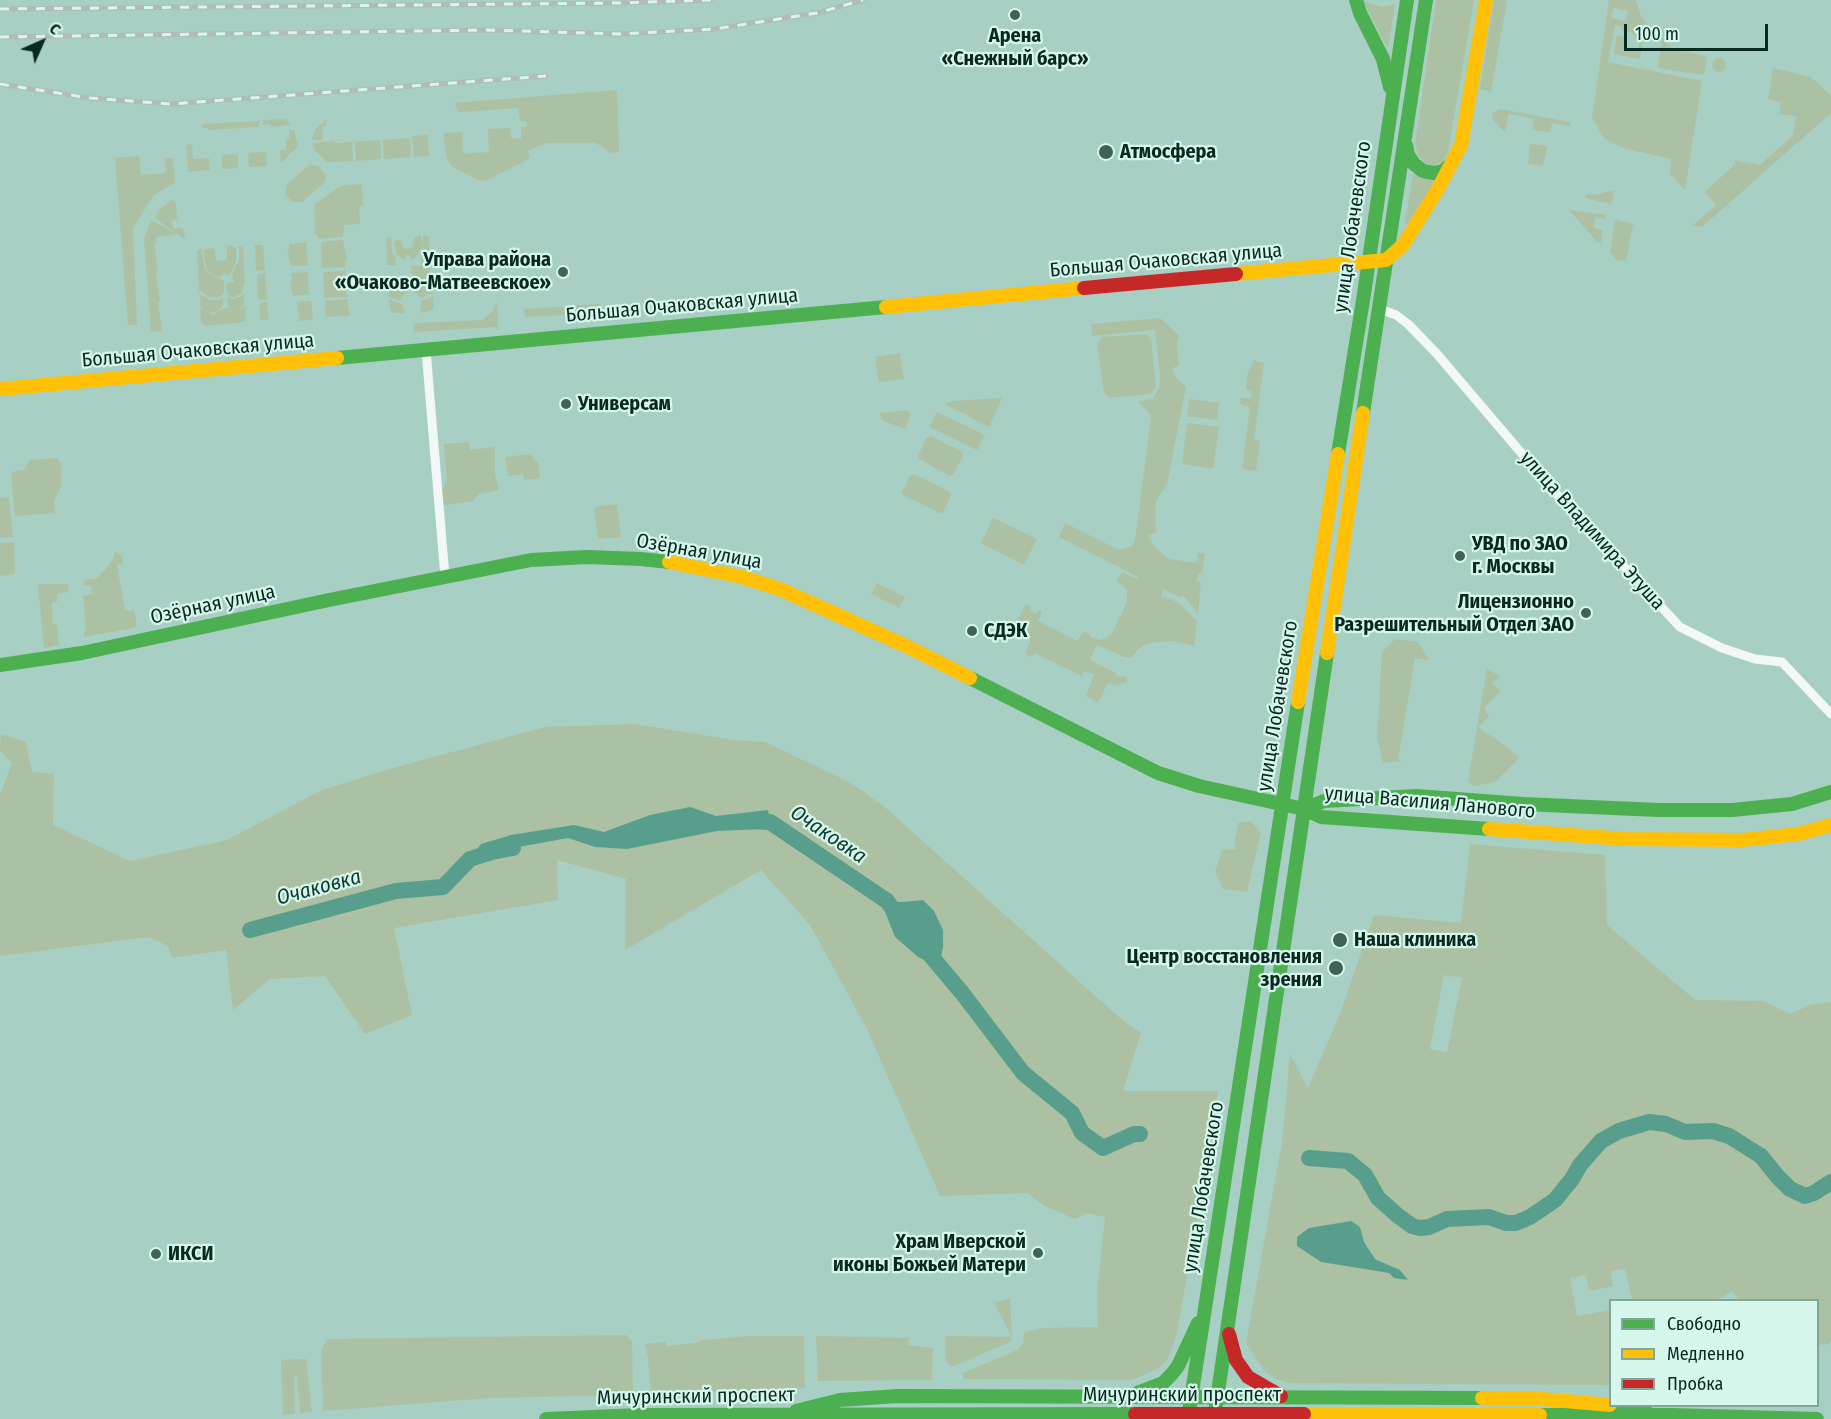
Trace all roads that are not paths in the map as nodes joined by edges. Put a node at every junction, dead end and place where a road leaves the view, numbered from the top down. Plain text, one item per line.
1 (1356, 0) edge
2 (1407, 0) edge
3 (1426, 0) edge
4 (1486, 0) edge
5 (1390, 106) junction
6 (1406, 145) junction
7 (1451, 164) junction
8 (1386, 260) junction
9 (1368, 261) junction
10 (1380, 309) junction
11 (426, 350) junction
12 (0, 389) edge
13 (445, 577) junction
14 (0, 665) edge
15 (1831, 714) edge
16 (1831, 792) edge
17 (1282, 805) junction
18 (1304, 809) junction
19 (1831, 825) edge
20 (1205, 1304) junction
21 (1227, 1327) junction
22 (1090, 1396) junction
23 (1130, 1396) junction
24 (1191, 1396) junction
25 (1217, 1397) junction
26 (1314, 1397) junction
27 (1285, 1398) junction
28 (1609, 1405) edge
29 (1621, 1407) edge
30 (780, 1415) junction
31 (1671, 1415) junction
32 (546, 1419) edge
33 (1117, 1419) edge
34 (1188, 1419) edge
35 (1214, 1419) edge
36 (1288, 1419) edge
37 (1817, 1419) edge

1 - 5 main road
2 - 5 main road, улица Лобачевского
3 - 6 main road, улица Лобачевского
4 - 7 main road
5 - 9 main road, улица Лобачевского
6 - 7 main road
6 - 8 main road, улица Лобачевского
7 - 8 main road
8 - 9 main road, Большая Очаковская улица
8 - 10 main road, улица Лобачевского
9 - 11 main road, Большая Очаковская улица
9 - 17 main road, улица Лобачевского
10 - 15 street, улица Владимира Этуша
10 - 18 main road, улица Лобачевского
11 - 12 main road, Большая Очаковская улица
11 - 13 street
13 - 14 main road, Озёрная улица
13 - 17 main road, Озёрная улица
16 - 18 main road, улица Василия Ланового
17 - 18 main road, Озёрная улица
17 - 20 main road, улица Лобачевского
18 - 19 main road, улица Василия Ланового
18 - 21 main road, улица Лобачевского
20 - 23 main road
20 - 24 main road, улица Лобачевского
21 - 25 main road, улица Лобачевского
21 - 27 main road
22 - 23 main road
22 - 30 main road
22 - 33 main road
23 - 24 main road
24 - 25 main road
24 - 34 main road, улица Лобачевского
25 - 27 main road
25 - 35 main road, улица Лобачевского
26 - 27 main road
26 - 28 main road
26 - 36 main road
29 - 31 main road
30 - 31 main road, Мичуринский проспект
30 - 32 main road, Мичуринский проспект
31 - 37 main road, Мичуринский проспект

